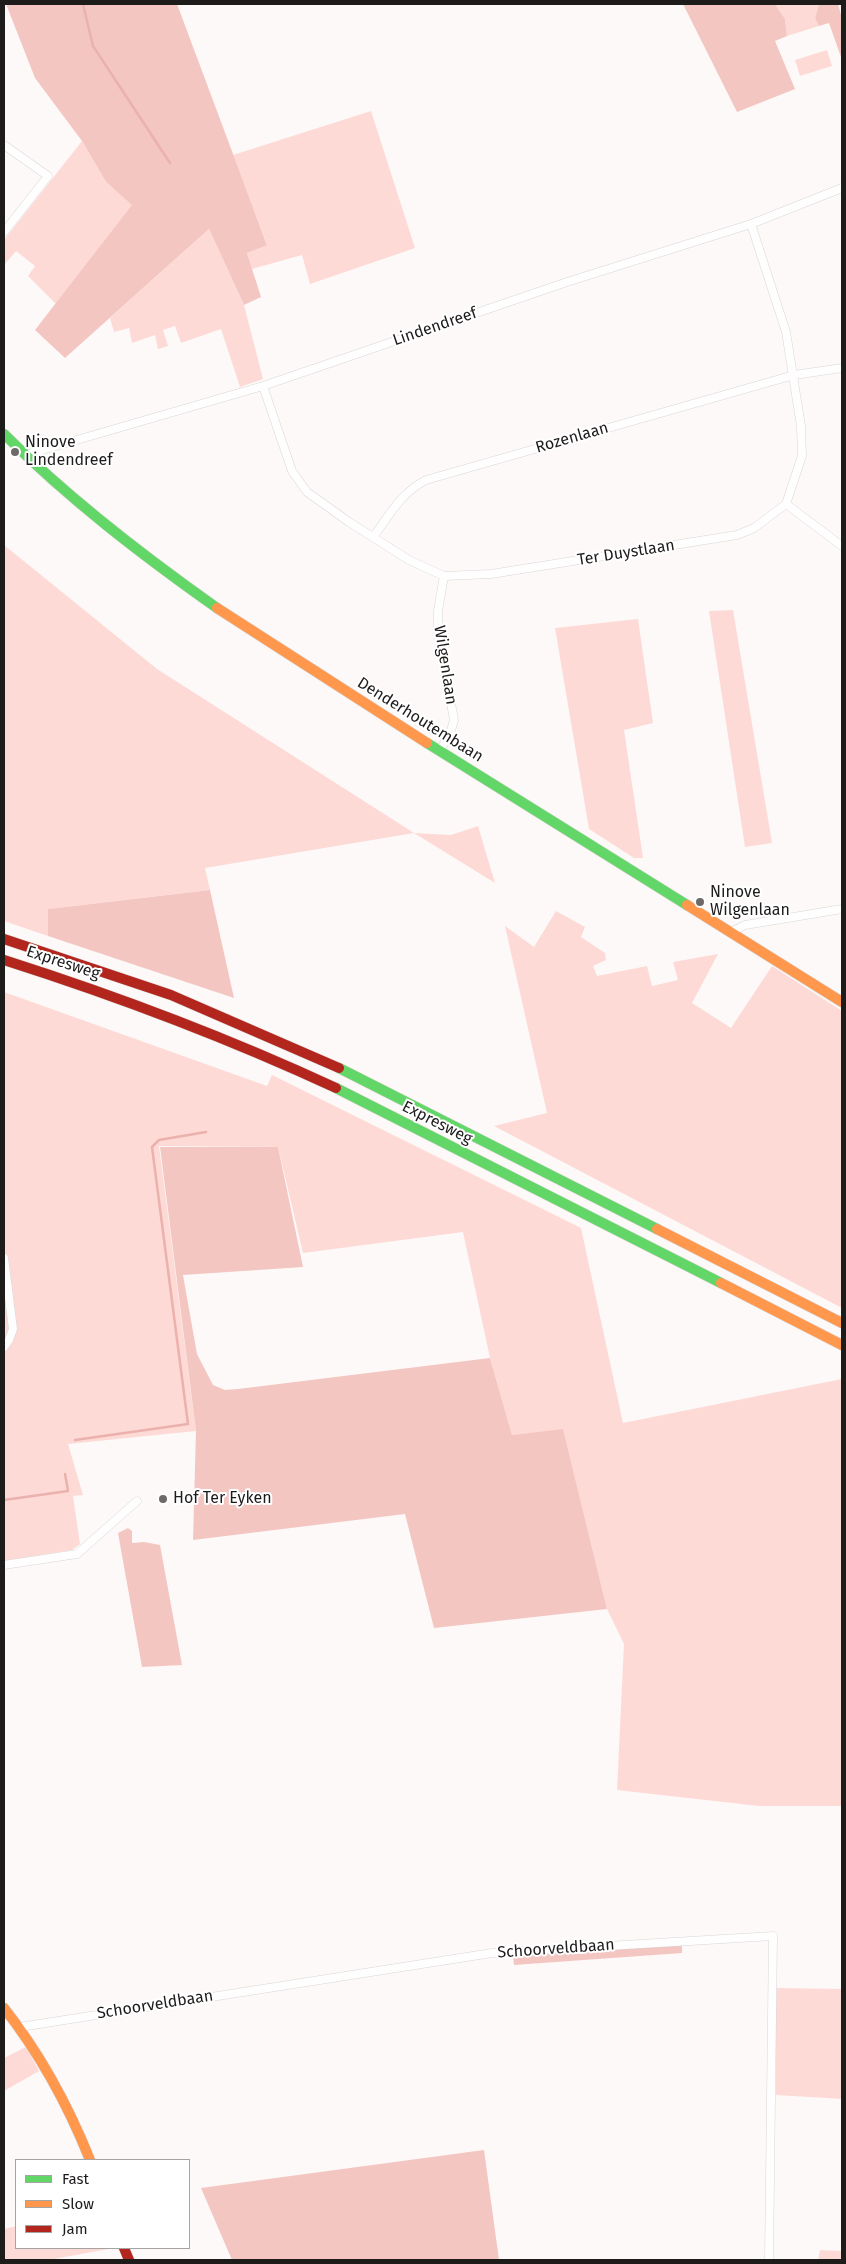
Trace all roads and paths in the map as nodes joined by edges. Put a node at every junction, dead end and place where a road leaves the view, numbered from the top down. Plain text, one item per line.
1 (4, 145) edge
2 (842, 188) edge
3 (751, 224) junction
4 (4, 232) edge
5 (842, 368) edge
6 (794, 375) junction
7 (263, 386) junction
8 (4, 434) edge
9 (25, 455) junction
10 (786, 504) junction
11 (374, 536) junction
12 (842, 546) edge
13 (444, 576) junction
14 (440, 750) junction
15 (842, 909) edge
16 (731, 932) junction
17 (4, 939) edge
18 (4, 960) edge
19 (842, 1002) edge
20 (4, 1258) edge
21 (842, 1322) edge
22 (842, 1345) edge
23 (4, 1347) edge
24 (137, 1502) dead end
25 (4, 1565) edge
26 (4, 2008) edge
27 (20, 2027) junction
28 (90, 2159) edge
29 (769, 2260) edge

1 - 4 street
2 - 3 street, Lindendreef
3 - 6 street
3 - 7 street, Lindendreef
5 - 6 street, Rozenlaan
6 - 10 street
6 - 11 street, Rozenlaan
7 - 9 street, Lindendreef
7 - 11 street, Ter Duystlaan
8 - 9 main road, Denderhoutembaan
9 - 14 main road, Denderhoutembaan
10 - 12 street
10 - 13 street, Ter Duystlaan
11 - 13 street, Ter Duystlaan
13 - 14 street, Wilgenlaan
14 - 16 main road, Denderhoutembaan
15 - 16 street
16 - 19 main road, Denderhoutembaan
17 - 21 main road, Expresweg
18 - 22 main road, Expresweg
20 - 23 street
24 - 25 street
26 - 27 main road
27 - 28 main road
27 - 29 street, Schoorveldbaan

